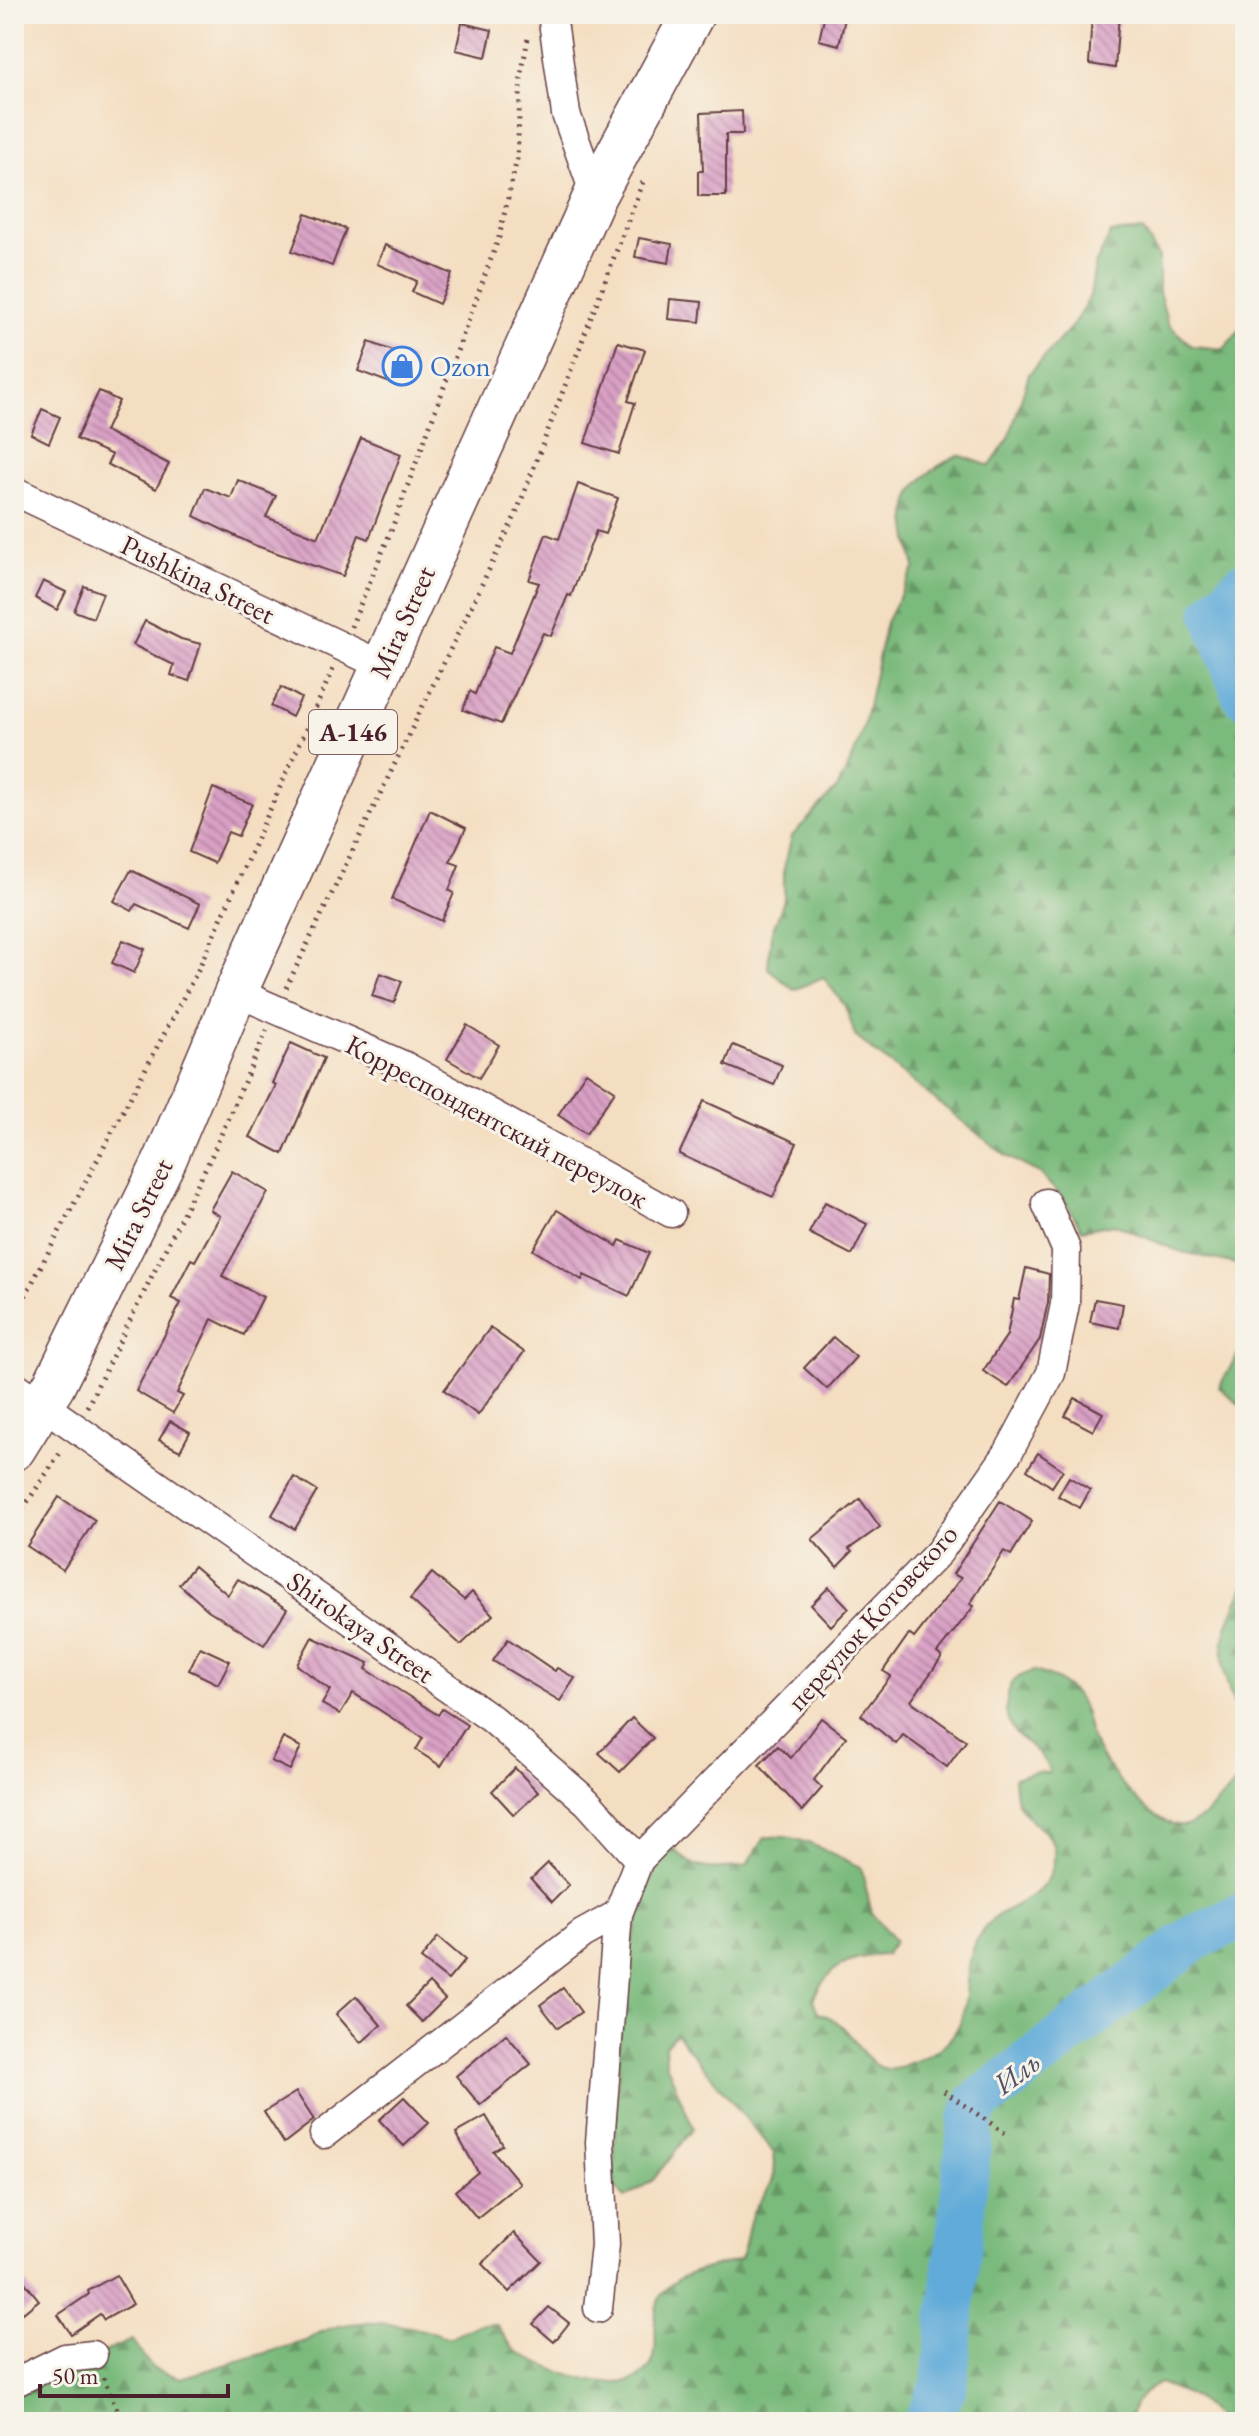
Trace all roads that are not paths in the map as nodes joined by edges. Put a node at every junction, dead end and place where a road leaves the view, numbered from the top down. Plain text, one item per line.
1 (693, 14) edge
2 (541, 19) edge
3 (595, 195) junction
4 (14, 491) edge
5 (383, 666) junction
6 (236, 992) junction
7 (1046, 1203) dead end
8 (671, 1213) dead end
9 (45, 1405) edge
10 (14, 1449) edge
11 (639, 1860) junction
12 (618, 1914) junction
13 (324, 2134) dead end
14 (598, 2308) dead end
15 (93, 2355) road end
16 (14, 2383) edge

1 - 3 highway, Mira Street / А-146
2 - 3 street
3 - 5 highway, Mira Street / А-146
4 - 5 street, Pushkina Street
5 - 6 highway, Mira Street / А-146
6 - 8 street, Корреспондентский переулок
6 - 9 highway, Mira Street / А-146
7 - 11 street, переулок Котовского
9 - 10 highway, Mira Street / А-146
9 - 11 street, Shirokaya Street
11 - 12 street
12 - 13 street
12 - 14 street
15 - 16 street

